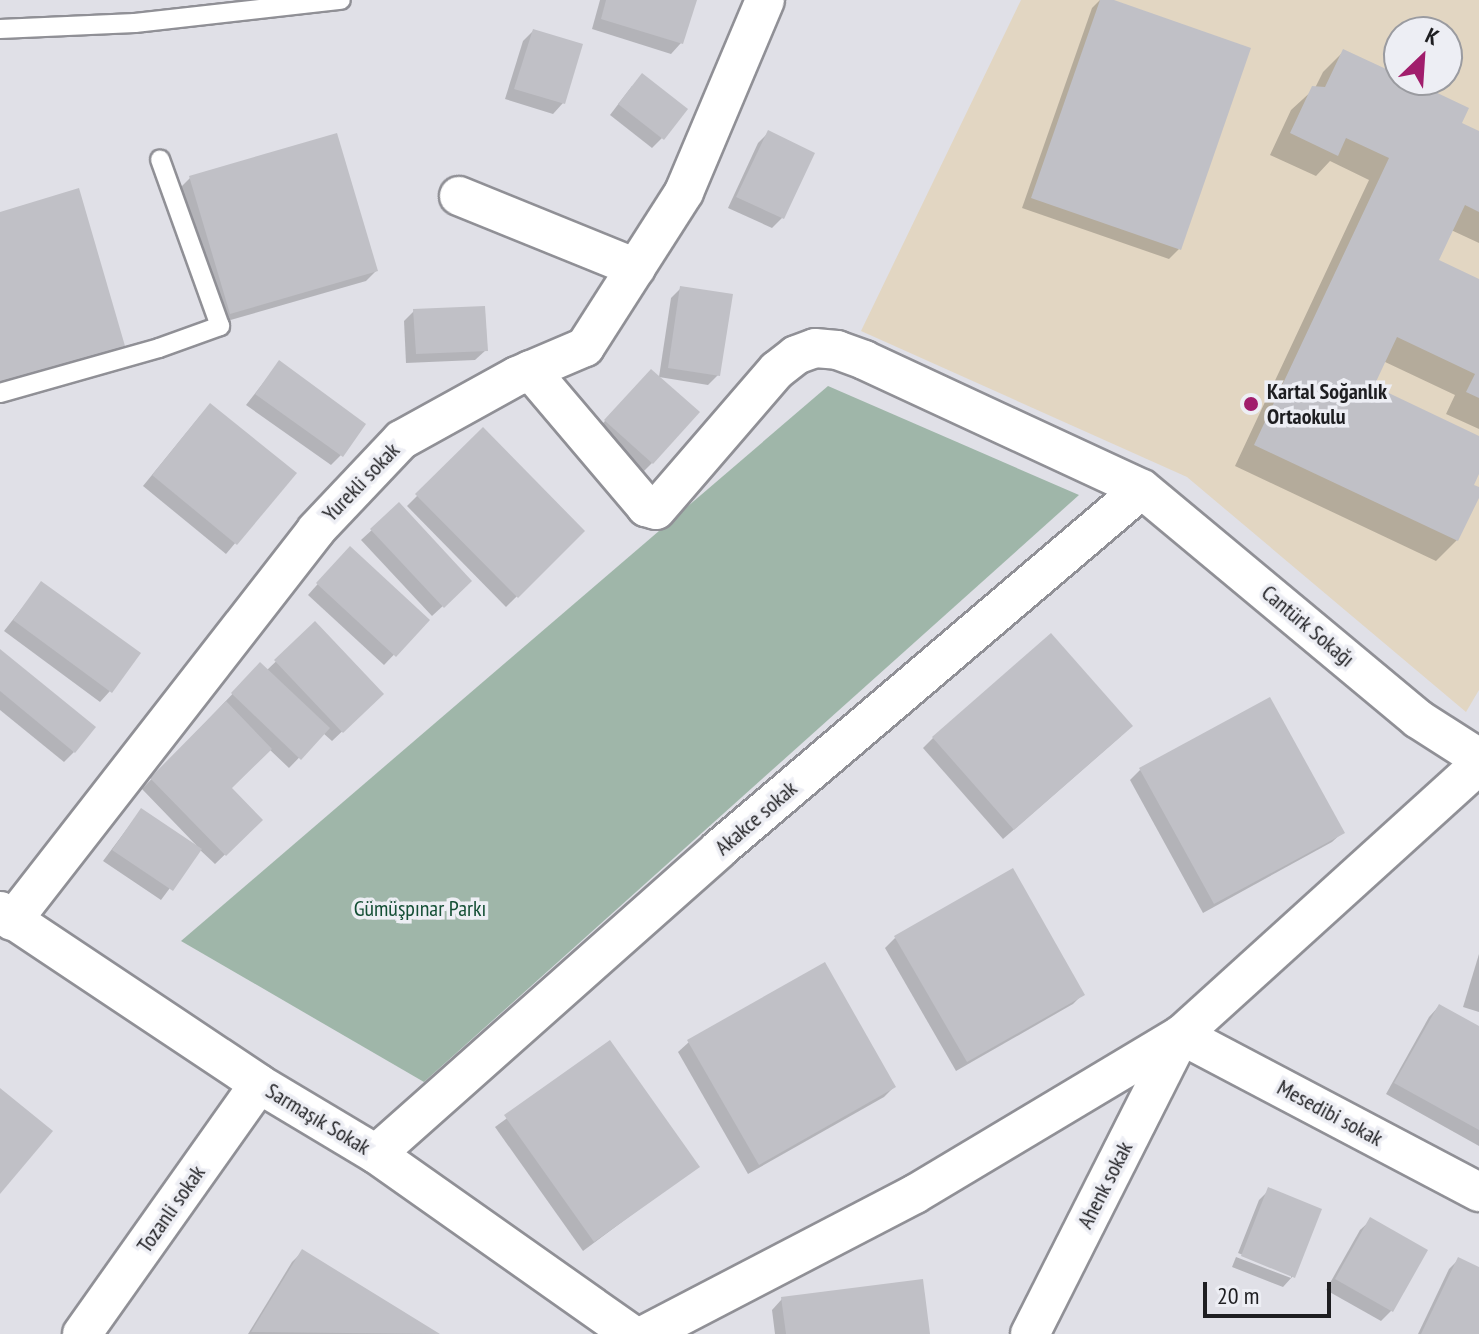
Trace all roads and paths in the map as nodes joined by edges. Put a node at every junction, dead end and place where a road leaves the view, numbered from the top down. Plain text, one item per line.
1 (341, 0) edge
2 (765, 0) edge
3 (0, 29) edge
4 (160, 159) dead end
5 (459, 196) dead end
6 (636, 268) junction
7 (530, 370) junction
8 (0, 393) edge
9 (1142, 489) junction
10 (1479, 758) edge
11 (1479, 765) edge
12 (4, 917) edge
13 (1181, 1035) junction
14 (259, 1084) junction
15 (376, 1154) junction
16 (1479, 1192) edge
17 (82, 1334) edge
18 (631, 1334) edge
19 (646, 1334) edge
20 (1030, 1334) edge

1 - 3 lane
2 - 6 street, Yurekli sokak
4 - 8 lane
5 - 6 street
6 - 7 street, Yurekli sokak
7 - 9 street, Cantürk Sokağı
7 - 12 street, Yurekli sokak
9 - 10 street, Cantürk Sokağı
9 - 15 street, Akakce sokak
11 - 13 street
12 - 14 street, Sarmaşık Sokak
13 - 16 street, Mesedibi sokak
13 - 19 street
13 - 20 street, Ahenk sokak
14 - 15 street, Sarmaşık Sokak
14 - 17 street, Tozanli sokak
15 - 18 street, Sarmaşık Sokak

